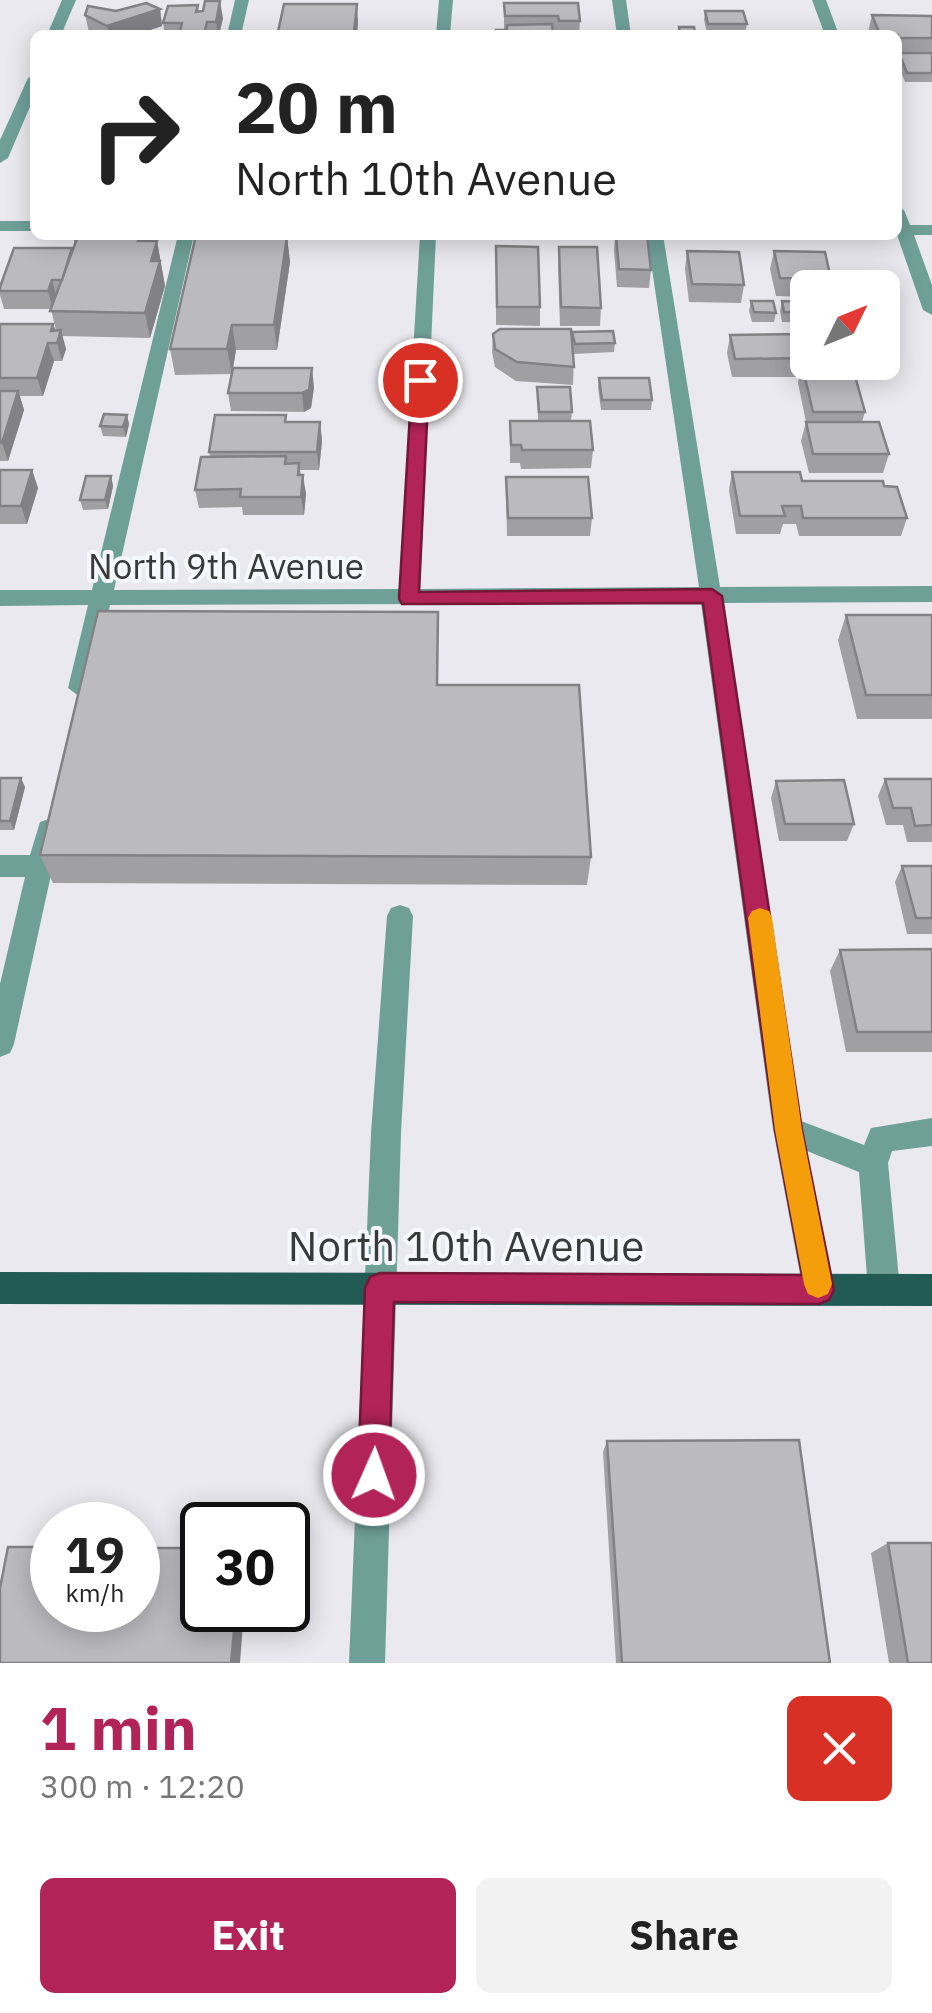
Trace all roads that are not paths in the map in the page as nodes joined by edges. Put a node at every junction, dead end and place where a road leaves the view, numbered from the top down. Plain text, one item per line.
1 (69, 0) edge
2 (226, 0) edge
3 (242, 0) edge
4 (258, 0) edge
5 (446, 0) edge
6 (618, 0) edge
7 (819, 0) edge
8 (56, 30) edge
9 (235, 30) edge
10 (443, 30) edge
11 (623, 30) edge
12 (830, 30) edge
13 (30, 89) edge
14 (0, 158) edge
15 (902, 224) edge
16 (0, 226) edge
17 (30, 226) edge
18 (902, 229) edge
19 (932, 230) edge
20 (185, 240) edge
21 (428, 240) edge
22 (656, 240) edge
23 (932, 310) edge
24 (932, 594) edge
25 (712, 596) junction
26 (0, 598) edge
27 (100, 599) junction
28 (409, 599) junction
29 (74, 714) edge
30 (53, 808) edge
31 (0, 866) edge
32 (40, 866) junction
33 (400, 916) dead end
34 (0, 1044) edge
35 (788, 1130) junction
36 (932, 1132) edge
37 (873, 1163) junction
38 (0, 1288) edge
39 (380, 1288) junction
40 (819, 1290) junction
41 (884, 1290) junction
42 (932, 1290) edge
43 (367, 1663) edge

1 - 8 street
2 - 3 street
3 - 4 street
3 - 9 street
5 - 10 street
6 - 11 street
7 - 12 street
13 - 14 street
15 - 19 street
16 - 17 street
18 - 23 street
20 - 27 street
21 - 28 street
22 - 25 street
24 - 25 street, North 9th Avenue
25 - 28 street, North 9th Avenue
25 - 35 street
26 - 27 street, North 9th Avenue
27 - 28 street, North 9th Avenue
27 - 29 street
30 - 32 street
31 - 32 street
32 - 34 street
33 - 39 street
35 - 37 street
35 - 40 street
36 - 37 street
37 - 41 street
38 - 39 main road, North 10th Avenue
39 - 40 main road, North 10th Avenue
39 - 43 street
40 - 41 main road, North 10th Avenue
41 - 42 main road, North 10th Avenue

